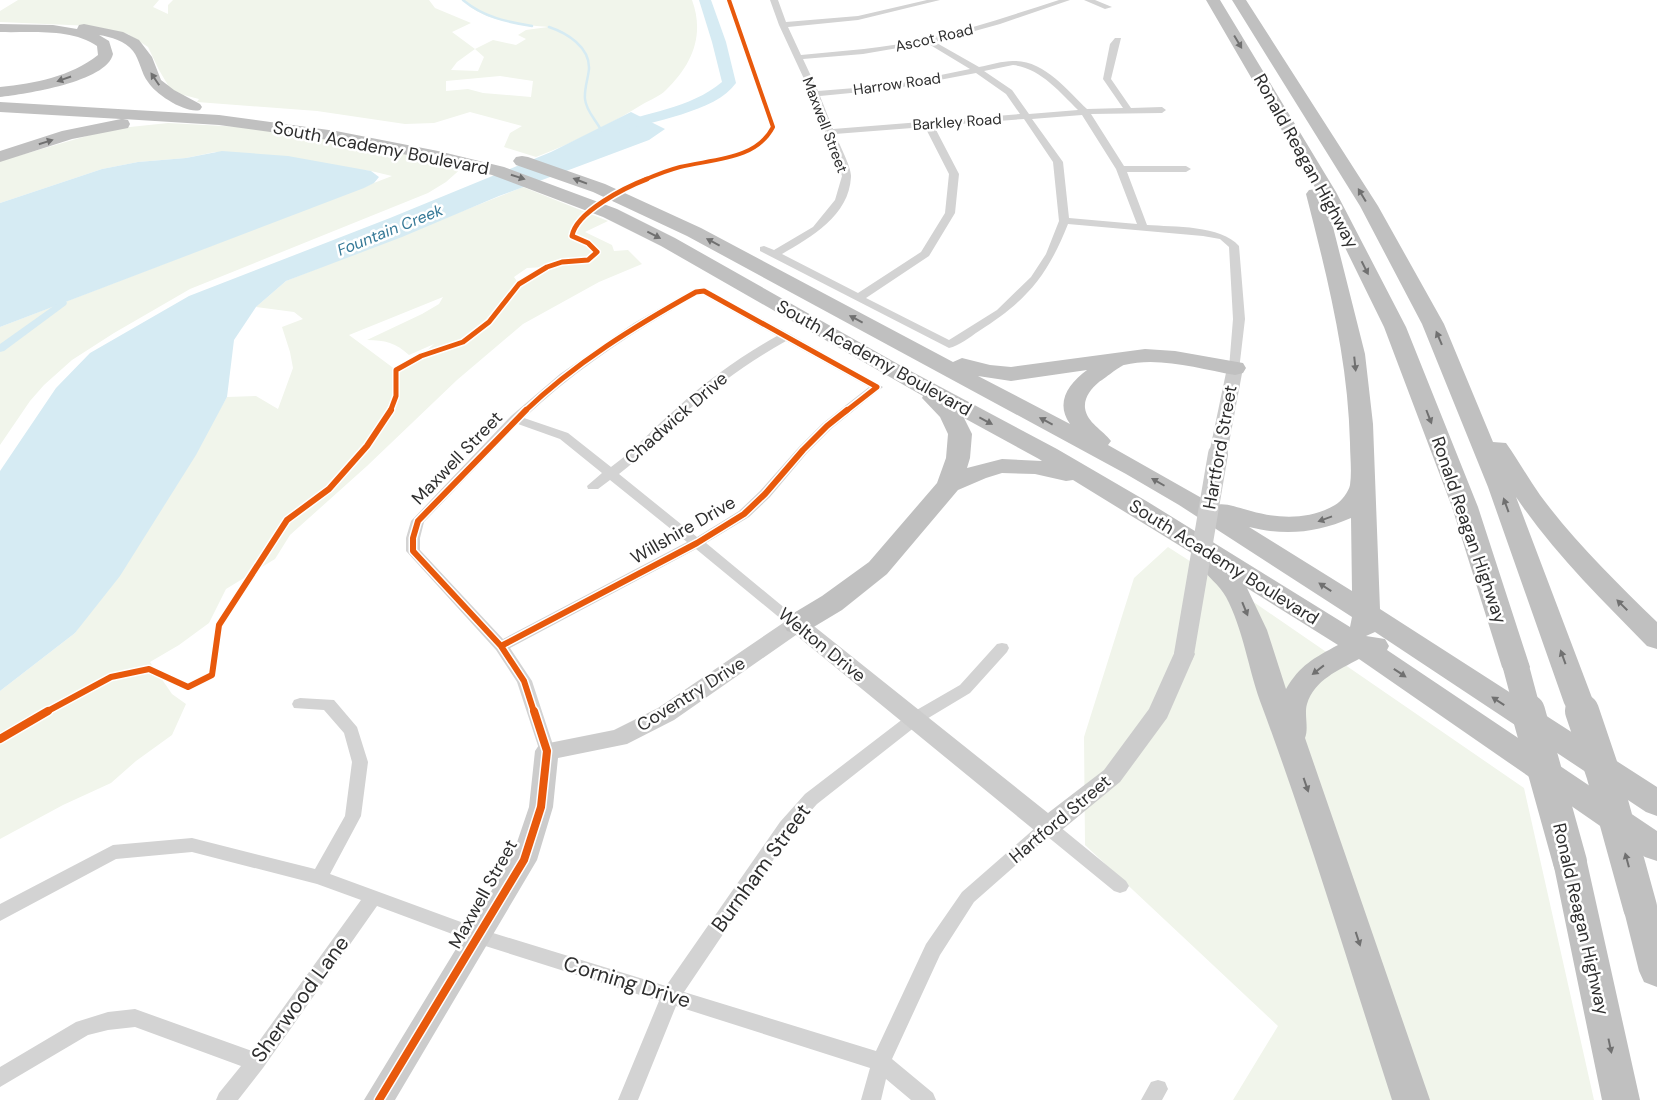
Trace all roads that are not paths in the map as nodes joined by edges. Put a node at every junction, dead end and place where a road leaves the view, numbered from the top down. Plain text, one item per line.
1 (774, 0) edge
2 (936, 0) edge
3 (1066, 0) edge
4 (1088, 0) edge
5 (1213, 0) edge
6 (1239, 0) edge
7 (1108, 6) dead end
8 (783, 25) junction
9 (0, 26) edge
10 (1118, 40) dead end
11 (928, 41) junction
12 (799, 57) junction
13 (979, 71) junction
14 (0, 94) edge
15 (815, 94) junction
16 (0, 107) edge
17 (194, 107) junction
18 (1128, 110) junction
19 (1162, 110) dead end
20 (1084, 112) junction
21 (1027, 117) junction
22 (219, 120) junction
23 (928, 124) junction
24 (368, 126) dead end
25 (830, 132) junction
26 (487, 151) dead end
27 (0, 157) edge
28 (1308, 164) junction
29 (1186, 169) dead end
30 (1121, 170) junction
31 (617, 206) junction
32 (1064, 221) junction
33 (1144, 228) junction
34 (764, 249) dead end
35 (775, 254) junction
36 (858, 298) junction
37 (885, 334) junction
38 (786, 336) junction
39 (1123, 359) junction
40 (1450, 366) junction
41 (1235, 368) junction
42 (897, 373) junction
43 (515, 420) junction
44 (1135, 468) junction
45 (610, 473) junction
46 (949, 485) junction
47 (593, 486) dead end
48 (1361, 489) junction
49 (1188, 500) junction
50 (1139, 508) junction
51 (1179, 534) junction
52 (696, 543) junction
53 (1366, 613) junction
54 (797, 624) junction
55 (1657, 639) edge
56 (501, 646) junction
57 (1360, 646) junction
58 (1002, 648) dead end
59 (1446, 667) junction
60 (300, 704) dead end
61 (914, 719) junction
62 (1290, 739) junction
63 (547, 751) junction
64 (1657, 803) edge
65 (1048, 827) junction
66 (1657, 848) edge
67 (319, 877) junction
68 (1120, 886) dead end
69 (373, 897) junction
70 (0, 914) edge
71 (478, 936) junction
72 (1657, 970) edge
73 (670, 996) junction
74 (256, 1062) junction
75 (882, 1062) junction
76 (0, 1078) edge
77 (226, 1100) edge
78 (379, 1100) edge
79 (628, 1100) edge
80 (871, 1100) edge
81 (926, 1100) edge
82 (1412, 1100) edge
83 (1621, 1100) edge

1 - 8 street, Maxwell Street
2 - 8 street
3 - 11 street, Ascot Road
4 - 7 street
5 -> 28 highway, Ronald Reagan Highway
40 -> 6 highway, Ronald Reagan Highway
8 - 12 street, Maxwell Street
9 -> 14 highway
17 -> 9 highway
10 - 18 street
11 - 12 street, Ascot Road
11 - 13 street
12 - 15 street, Maxwell Street
13 - 15 street, Harrow Road
13 - 20 street, Harrow Road
13 - 21 street
14 - 17 highway, South Academy Boulevard
15 - 25 street, Maxwell Street
16 - 22 highway, South Academy Boulevard
17 - 24 highway, South Academy Boulevard
18 - 19 street, Barkley Road
18 - 20 street, Barkley Road
20 - 21 street, Barkley Road
20 - 30 street, Harrow Road
21 - 23 street, Barkley Road
21 - 32 street
27 -> 22 highway
22 -> 31 highway, South Academy Boulevard
23 - 25 street, Barkley Road
23 - 36 street
25 - 35 street, Maxwell Street
31 -> 26 highway, South Academy Boulevard
28 -> 48 highway
28 -> 83 highway, Ronald Reagan Highway, bridge
29 - 30 street
30 - 33 street, Harrow Road
37 -> 31 highway, South Academy Boulevard
31 -> 42 highway, South Academy Boulevard
32 - 33 street, Hartford Street
32 - 36 street
33 - 41 street, Hartford Street
34 - 35 street
35 - 36 street
37 - 39 highway
44 -> 37 highway, South Academy Boulevard
38 - 43 street, Maxwell Street
38 - 45 street, Chadwick Drive
38 - 52 street, Willshire Drive
39 - 41 highway
39 - 44 highway
55 -> 40 highway
72 -> 40 highway, Ronald Reagan Highway, bridge
41 - 65 street, Hartford Street, bridge
42 - 46 highway
42 -> 50 highway, South Academy Boulevard
43 - 45 street, Welton Drive
43 - 56 street, Maxwell Street
49 -> 44 highway, South Academy Boulevard
45 - 47 street, Chadwick Drive
45 - 52 street, Welton Drive
46 - 50 highway
46 - 54 highway
48 -> 49 highway
48 - 53 highway
53 -> 49 highway, South Academy Boulevard
50 - 51 highway, South Academy Boulevard
51 - 57 highway, South Academy Boulevard
51 -> 62 highway
52 - 54 street, Welton Drive
52 - 56 street, Willshire Drive
53 - 57 highway
53 - 59 highway, South Academy Boulevard
54 - 61 street, Welton Drive
54 - 63 street, Coventry Drive
56 - 63 street, Maxwell Street
57 - 59 highway
57 -> 62 highway
57 -> 66 highway, South Academy Boulevard
58 - 61 street, Burnham Street
64 -> 59 highway, South Academy Boulevard
60 - 67 street
61 - 65 street, Welton Drive
61 - 73 street, Burnham Street
62 -> 82 highway
63 - 71 street, Maxwell Street
65 - 68 street, Welton Drive
65 - 75 street, Hartford Street
67 - 69 street, Corning Drive
67 - 70 street, Corning Drive
69 - 71 street, Corning Drive
69 - 74 street, Sherwood Lane
71 - 73 street, Corning Drive
71 - 78 street, Maxwell Street
73 - 75 street, Corning Drive
73 - 79 street, Burnham Street
74 - 76 street
74 - 77 street, Sherwood Lane
75 - 80 street, Hartford Street
75 - 81 street, Corning Drive

